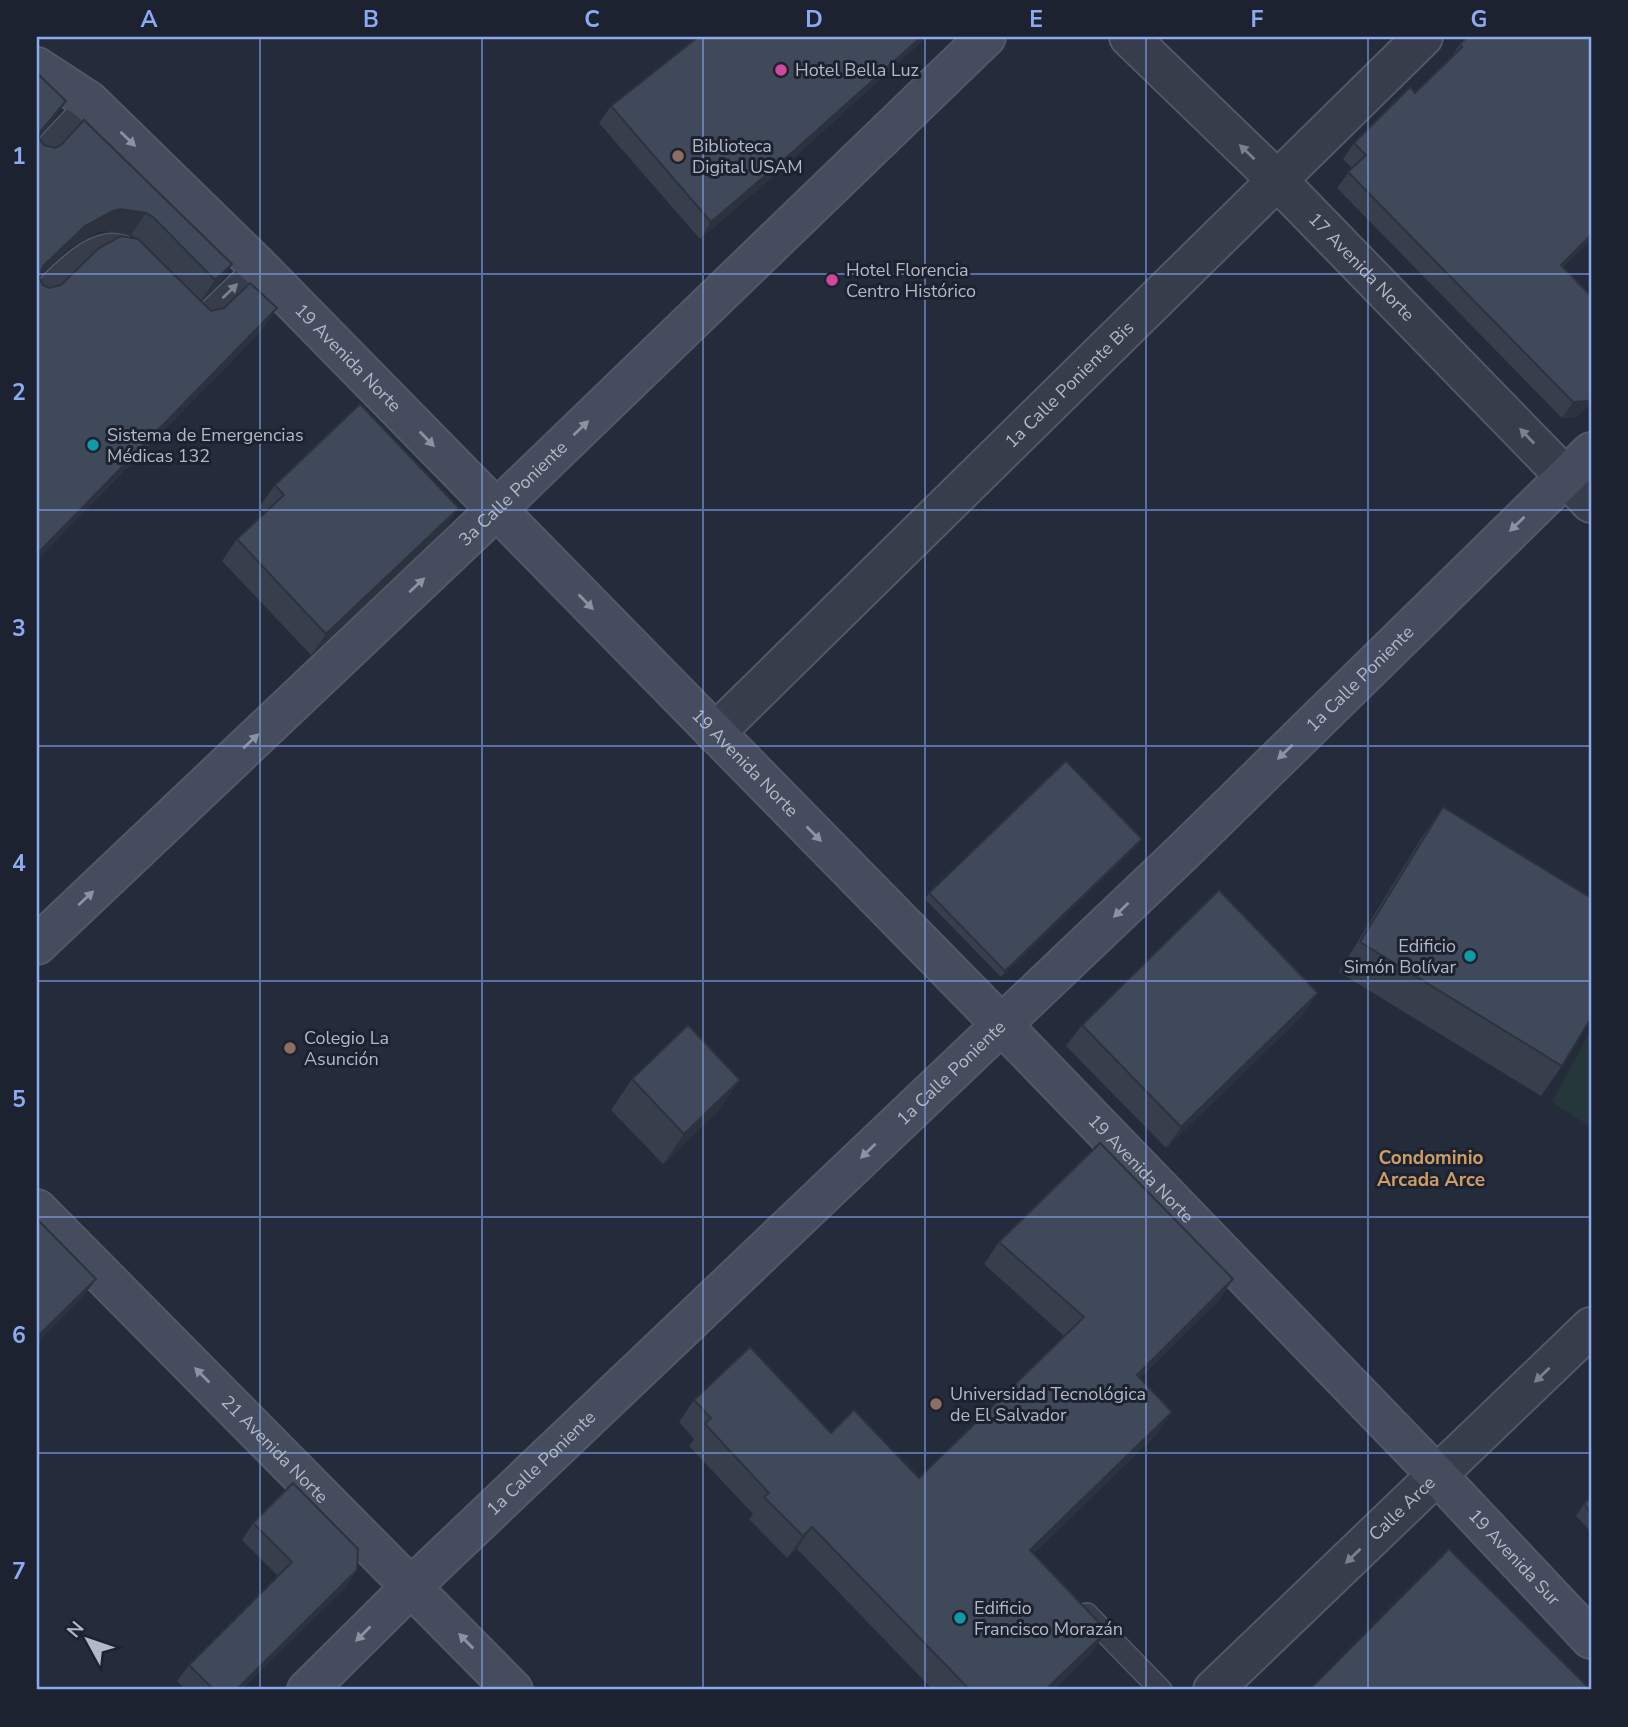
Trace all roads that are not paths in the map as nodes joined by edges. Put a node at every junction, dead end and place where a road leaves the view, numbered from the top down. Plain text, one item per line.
1 (986, 37) edge
2 (1129, 37) edge
3 (1423, 37) edge
4 (37, 67) edge
5 (89, 101) junction
6 (37, 157) edge
7 (1278, 181) junction
8 (257, 265) junction
9 (147, 266) edge
10 (173, 293) edge
11 (37, 297) edge
12 (1578, 464) edge
13 (1591, 503) edge
14 (496, 510) junction
15 (715, 733) junction
16 (37, 945) edge
17 (1001, 1024) junction
18 (37, 1209) edge
19 (1591, 1328) edge
20 (1437, 1475) junction
21 (412, 1586) junction
22 (1077, 1603) edge
23 (1591, 1639) edge
24 (307, 1690) edge
25 (513, 1690) edge
26 (1161, 1690) edge
27 (1213, 1690) edge

14 -> 1 street, 3a Calle Poniente
7 -> 2 street, 17 Avenida Norte
3 - 7 street, 1a Calle Poniente Bis
4 - 5 street, 19 Avenida Norte
5 - 6 lane
5 -> 8 street, 19 Avenida Norte
12 -> 7 street, 17 Avenida Norte
7 - 15 street, 1a Calle Poniente Bis
10 -> 8 lane
8 -> 14 street, 19 Avenida Norte
9 - 11 lane
12 - 13 street, 17 Avenida Norte
12 -> 17 street, 1a Calle Poniente
14 -> 15 street, 19 Avenida Norte
16 -> 14 street, 3a Calle Poniente
15 -> 17 street, 19 Avenida Norte
17 - 20 street, 19 Avenida Norte
17 -> 21 street, 1a Calle Poniente
21 -> 18 street, 21 Avenida Norte
19 -> 20 street, Calle Arce
20 - 23 street, 19 Avenida Sur
20 -> 27 street, Calle Arce
21 -> 24 street, 1a Calle Poniente
25 -> 21 street, 21 Avenida Norte
22 - 26 lane

